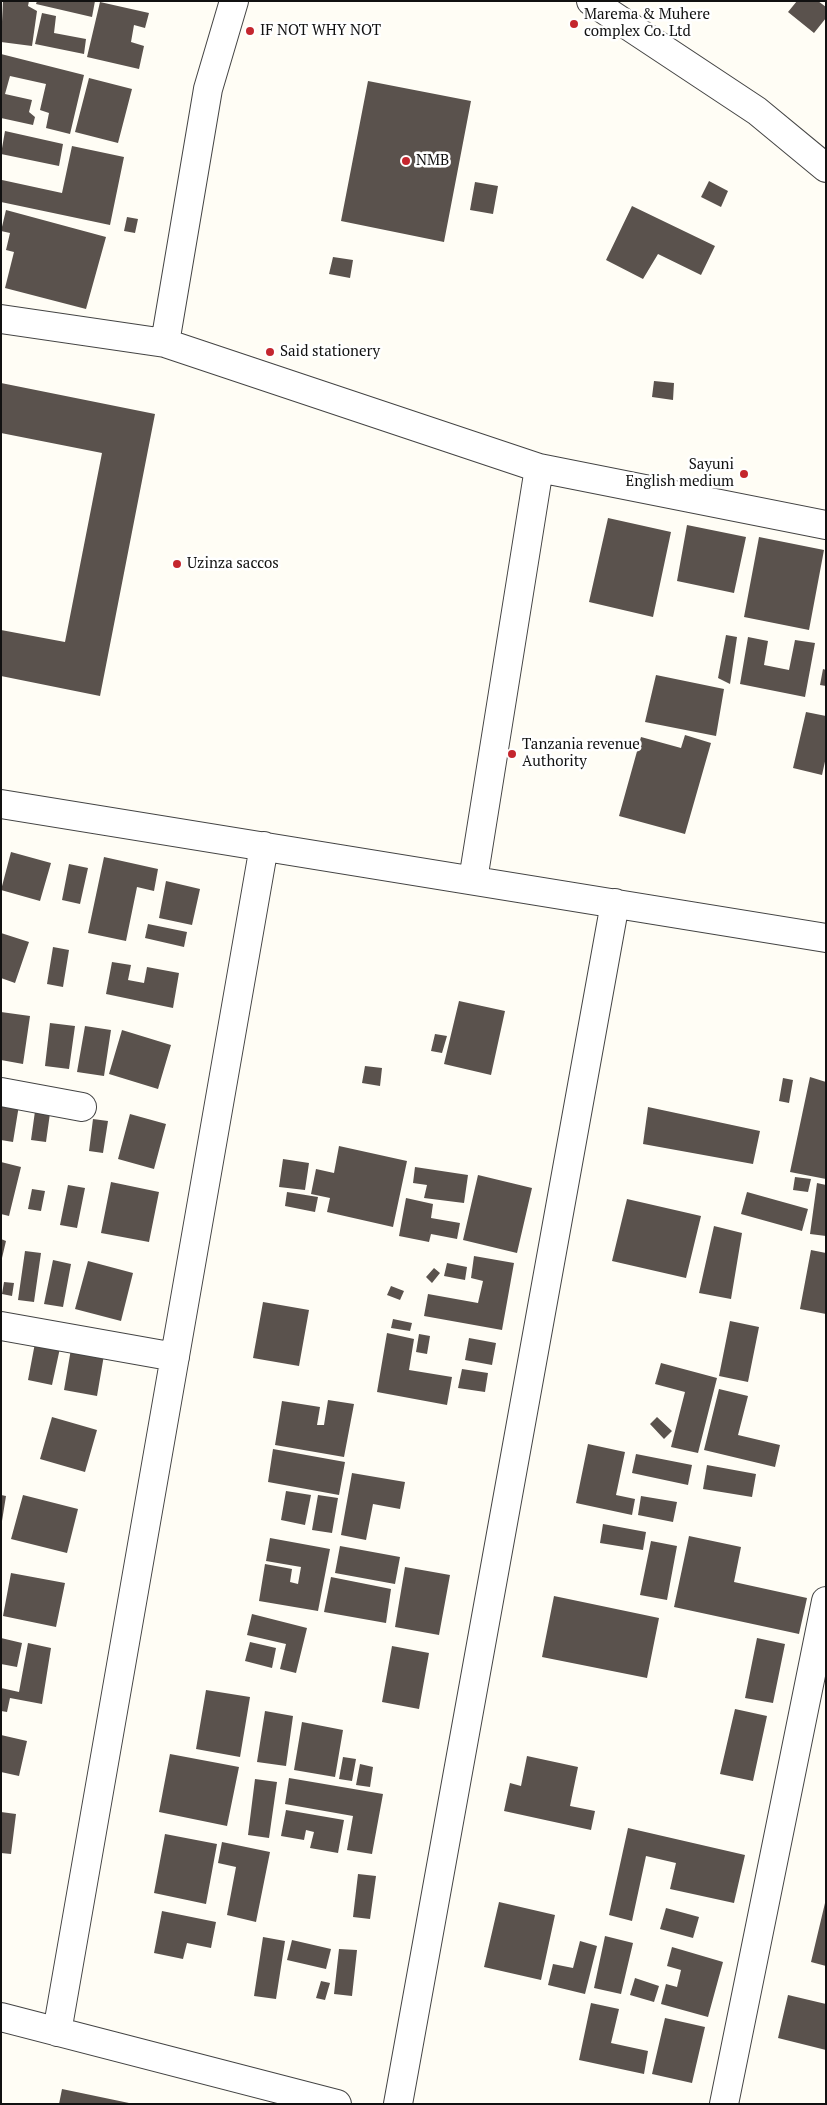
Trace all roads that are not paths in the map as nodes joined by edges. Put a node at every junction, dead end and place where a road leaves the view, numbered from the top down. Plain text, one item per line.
1 (234, 1) edge
2 (591, 1) edge
3 (826, 168) edge
4 (1, 318) edge
5 (165, 343) junction
6 (539, 468) junction
7 (826, 525) edge
8 (1, 804) edge
9 (264, 846) junction
10 (474, 880) junction
11 (616, 903) junction
12 (826, 938) edge
13 (1, 1092) edge
14 (82, 1107) dead end
15 (1, 1326) edge
16 (175, 1358) junction
17 (826, 1601) edge
18 (823, 1628) edge
19 (1, 2017) edge
20 (57, 2032) junction
21 (337, 2104) edge
22 (398, 2104) edge
23 (724, 2104) edge

1 - 5 street
2 - 3 street
4 - 5 street
5 - 6 street
6 - 7 street
6 - 10 street
8 - 9 street
9 - 10 street
9 - 16 street
10 - 11 street
11 - 12 street
11 - 22 street
13 - 14 street
15 - 16 street
16 - 20 street
17 - 18 street
18 - 23 street
19 - 20 street
20 - 21 street

